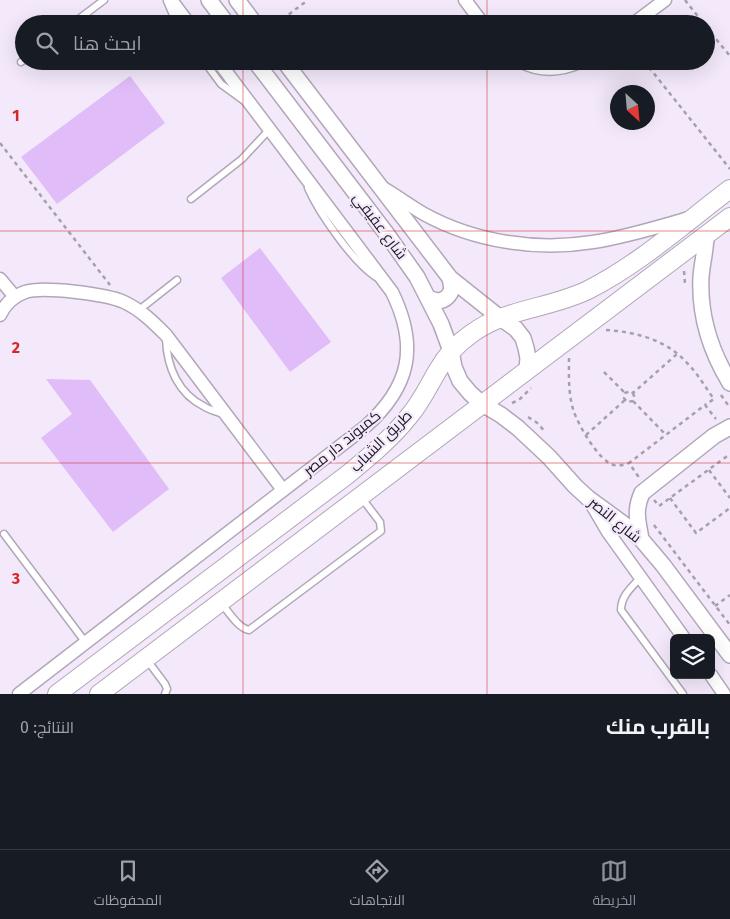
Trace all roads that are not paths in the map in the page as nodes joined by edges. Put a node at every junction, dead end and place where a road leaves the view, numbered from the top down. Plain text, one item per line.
1 (104, 0) edge
2 (166, 0) edge
3 (171, 0) edge
4 (209, 0) edge
5 (237, 0) edge
6 (465, 0) edge
7 (665, 0) edge
8 (84, 15) edge
9 (173, 15) edge
10 (182, 15) edge
11 (220, 15) edge
12 (248, 15) edge
13 (476, 15) edge
14 (645, 15) edge
15 (211, 70) edge
16 (225, 70) edge
17 (262, 70) edge
18 (291, 70) edge
19 (250, 103) junction
20 (269, 130) junction
21 (380, 186) junction
22 (730, 189) edge
23 (191, 199) dead end
24 (694, 217) junction
25 (730, 217) edge
26 (706, 235) junction
27 (450, 278) junction
28 (0, 279) edge
29 (177, 280) dead end
30 (15, 297) junction
31 (429, 298) junction
32 (139, 310) junction
33 (0, 315) edge
34 (499, 318) junction
35 (166, 336) junction
36 (451, 351) junction
37 (531, 377) junction
38 (725, 388) edge
39 (482, 403) junction
40 (225, 414) junction
41 (726, 422) edge
42 (283, 490) junction
43 (360, 496) junction
44 (588, 498) junction
45 (4, 534) dead end
46 (641, 539) junction
47 (640, 578) junction
48 (221, 602) junction
49 (681, 634) edge
50 (86, 642) junction
51 (730, 655) edge
52 (146, 658) junction
53 (714, 679) edge
54 (19, 694) edge
55 (57, 694) edge
56 (99, 694) edge
57 (165, 694) edge
58 (684, 694) edge
59 (724, 694) edge

1 - 8 lane
2 - 9 lane
3 - 10 street
4 - 11 street
5 - 12 street
6 - 13 street
7 - 14 street
15 - 19 lane
16 - 19 street, كمبوند دار مصر
17 - 31 street, شارع عفيفي
18 - 21 street, شارع عفيفي
19 - 20 street, كمبوند دار مصر
20 - 23 lane
20 - 42 street, كمبوند دار مصر
21 - 24 street
21 - 27 street, شارع عفيفي
22 - 24 main road, طريق الشباب
24 - 34 main road, طريق الشباب
25 - 26 main road, طريق الشباب
26 - 37 main road, طريق الشباب
26 - 38 street
27 - 31 street
27 - 34 street, شارع عفيفي
28 - 30 street
29 - 32 lane
30 - 32 street
30 - 33 street
31 - 36 street, شارع عفيفي
32 - 35 street
34 - 36 main road, طريق الشباب
34 - 37 street, شارع عفيفي
35 - 40 street
35 - 40 lane
36 - 39 street, شارع عفيفي
36 - 55 main road, طريق الشباب
37 - 39 main road, طريق الشباب
39 - 43 main road, طريق الشباب
39 - 44 street, شارع النصر
40 - 42 street
41 - 46 street
42 - 50 street, كمبوند دار مصر
43 - 48 main road, طريق الشباب
43 - 48 lane
44 - 46 street, شارع النصر
44 - 47 street
45 - 50 lane
46 - 51 street, شارع النصر
47 - 49 street
47 - 58 lane
48 - 52 main road, طريق الشباب
50 - 54 street, كمبوند دار مصر
52 - 56 main road, طريق الشباب
52 - 57 lane
53 - 59 street

